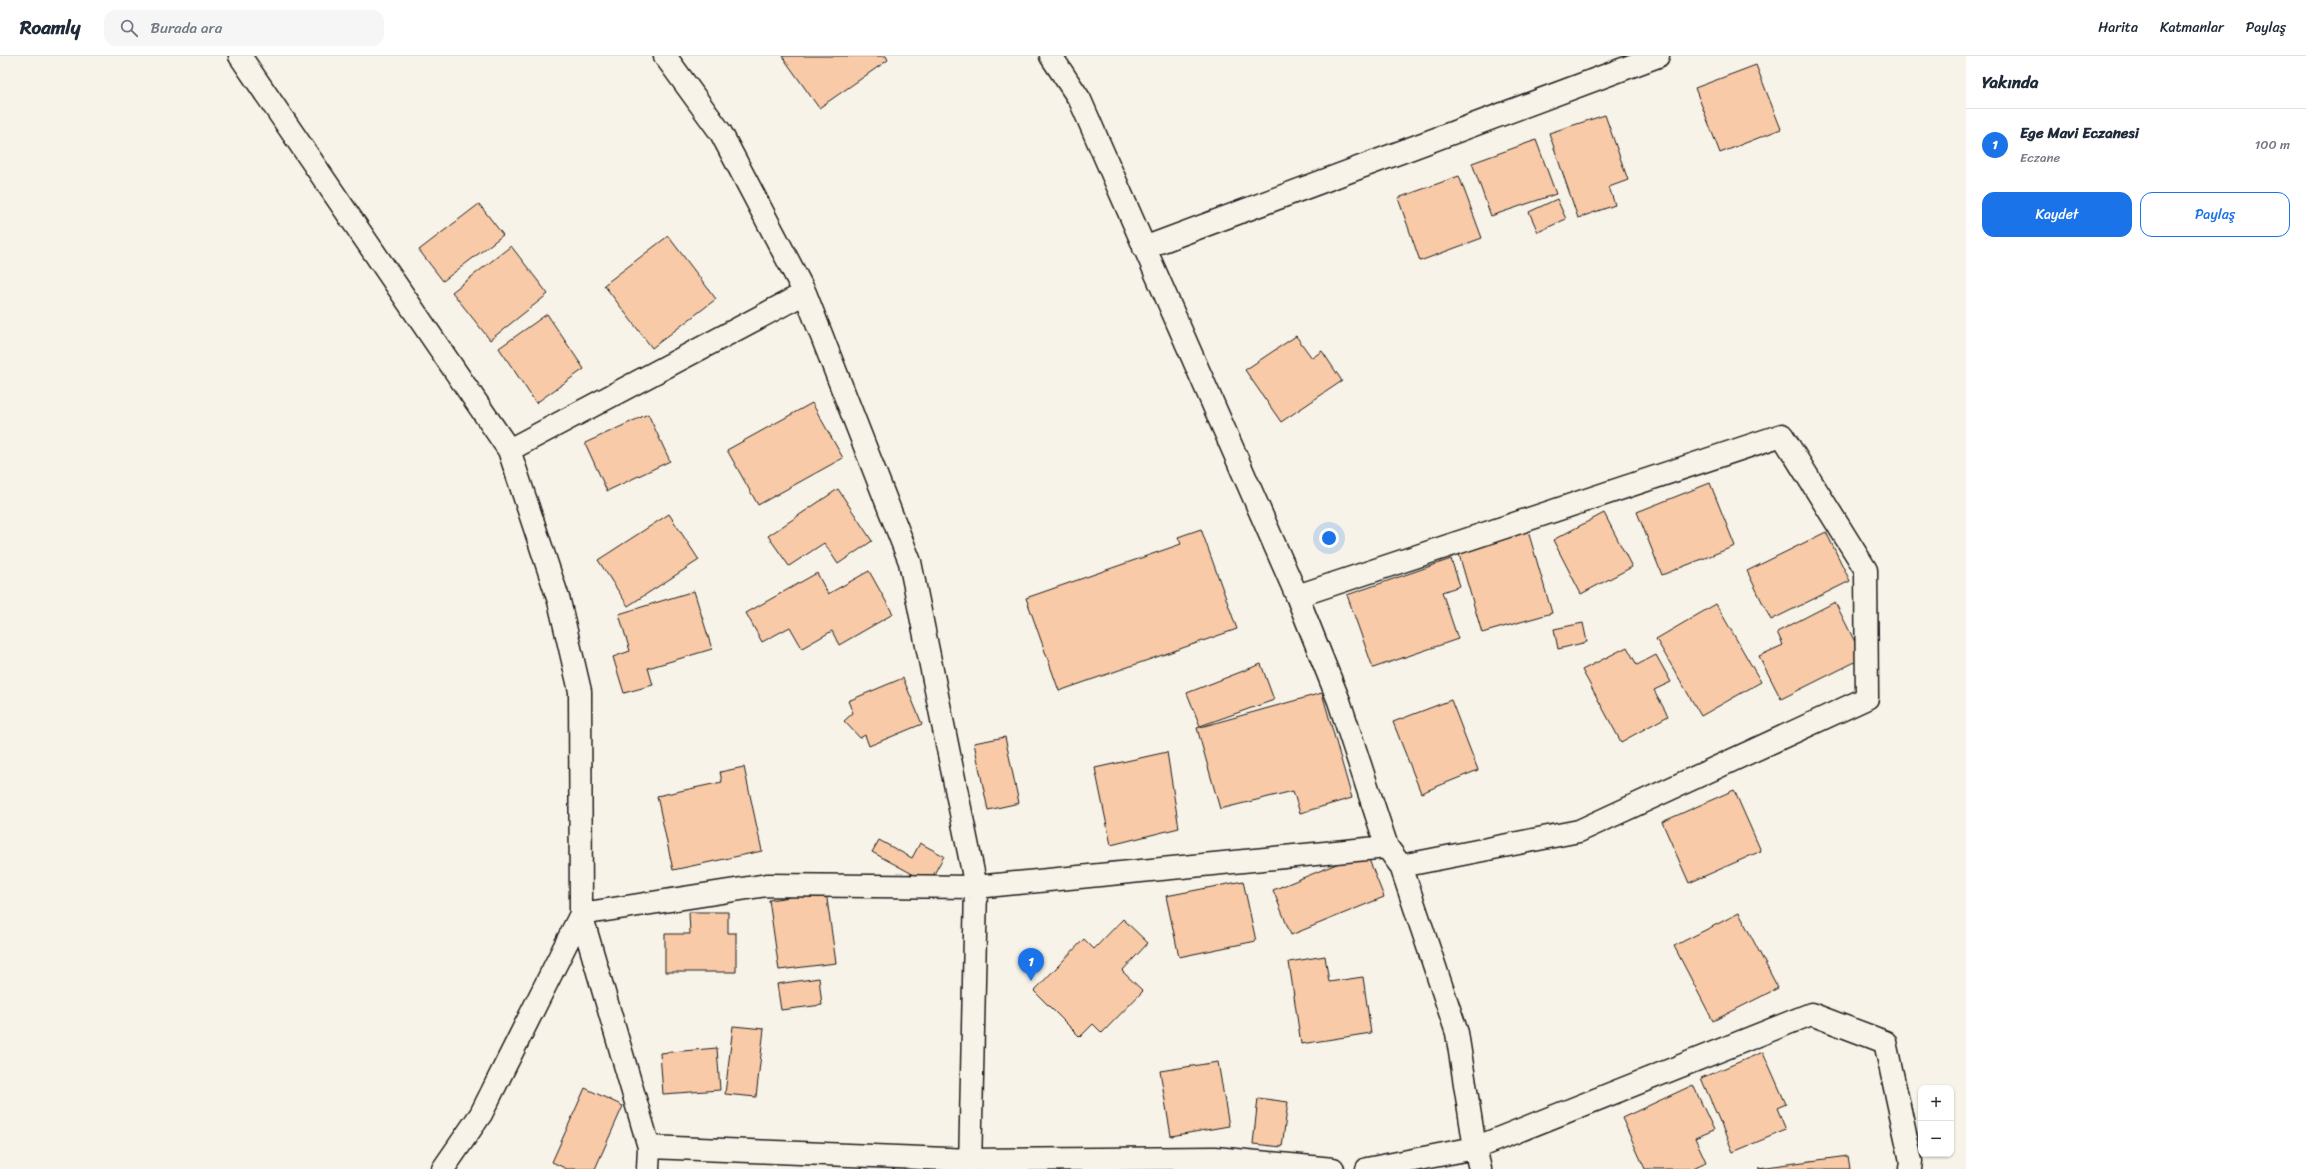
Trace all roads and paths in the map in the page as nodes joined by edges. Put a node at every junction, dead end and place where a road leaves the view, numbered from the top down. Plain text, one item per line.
1 (240, 56) edge
2 (665, 56) edge
3 (1051, 56) edge
4 (1658, 56) edge
5 (1144, 248) junction
6 (805, 293) junction
7 (509, 450) junction
8 (1297, 596) junction
9 (1387, 847) junction
10 (1401, 866) junction
11 (976, 888) junction
12 (581, 914) junction
13 (649, 1146) junction
14 (1478, 1159) edge
15 (971, 1164) edge
16 (443, 1169) edge
17 (648, 1169) edge
18 (1333, 1169) edge
19 (1367, 1169) edge
20 (1910, 1169) edge

1 - 7 street
2 - 6 street
3 - 5 street
4 - 5 street
5 - 8 street
6 - 7 street
6 - 11 street
7 - 12 street
8 - 9 street
8 - 10 street
9 - 10 street
9 - 11 street
10 - 14 street
11 - 12 street
11 - 15 street
12 - 13 street
12 - 16 street
13 - 15 street
13 - 17 street
14 - 19 street
14 - 20 street
15 - 18 street

